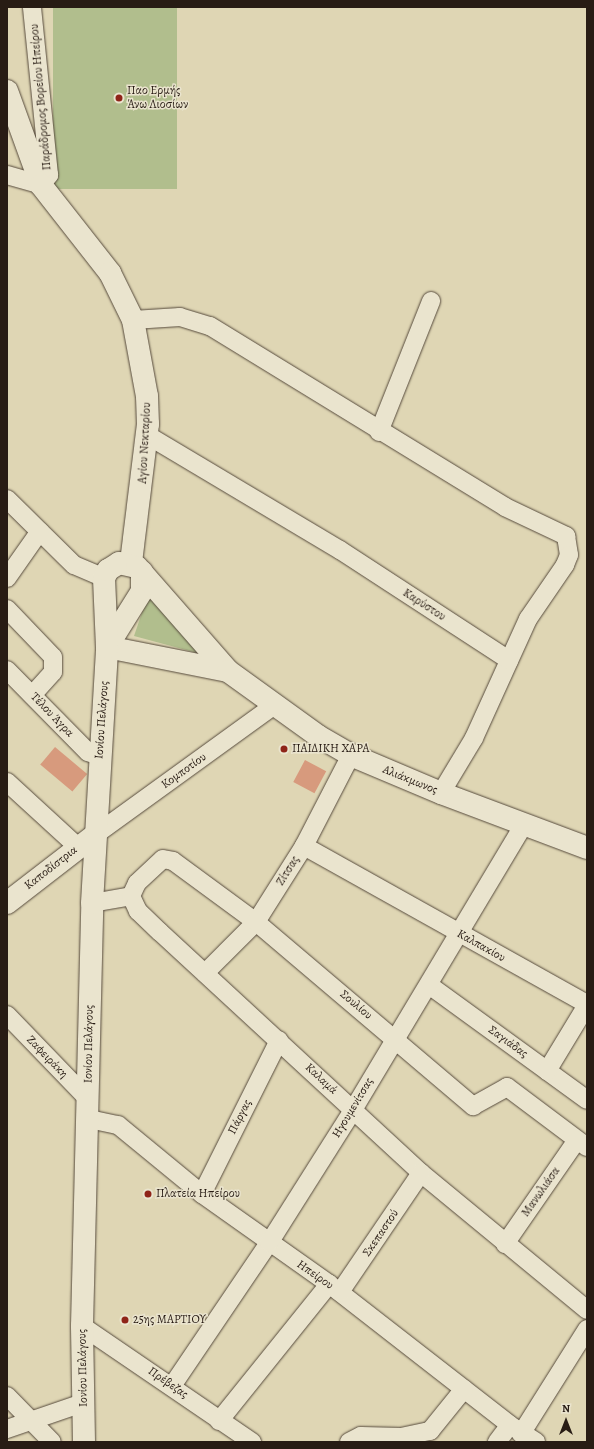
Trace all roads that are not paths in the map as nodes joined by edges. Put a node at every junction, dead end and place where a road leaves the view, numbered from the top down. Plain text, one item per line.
1 (32, 7) edge
2 (7, 91) edge
3 (7, 175) edge
4 (41, 185) junction
5 (431, 301) dead end
6 (133, 320) junction
7 (379, 432) junction
8 (147, 435) junction
9 (7, 498) edge
10 (40, 531) junction
11 (137, 568) junction
12 (7, 578) edge
13 (104, 578) junction
14 (7, 609) edge
15 (106, 647) junction
16 (509, 660) junction
17 (7, 670) edge
18 (228, 671) junction
19 (32, 695) junction
20 (273, 706) junction
21 (350, 755) junction
22 (99, 756) junction
23 (7, 782) edge
24 (441, 793) junction
25 (524, 824) junction
26 (87, 841) junction
27 (304, 846) junction
28 (587, 848) edge
29 (131, 896) junction
30 (7, 903) edge
31 (92, 903) junction
32 (256, 922) junction
33 (460, 935) junction
34 (205, 973) junction
35 (429, 986) junction
36 (587, 1005) edge
37 (7, 1015) edge
38 (395, 1037) junction
39 (279, 1040) junction
40 (547, 1070) junction
41 (587, 1100) edge
42 (89, 1109) junction
43 (353, 1110) junction
44 (582, 1143) edge
45 (421, 1173) junction
46 (202, 1194) junction
47 (269, 1243) junction
48 (505, 1244) junction
49 (335, 1288) junction
50 (587, 1310) edge
51 (82, 1326) junction
52 (587, 1330) edge
53 (172, 1386) junction
54 (464, 1389) junction
55 (7, 1396) edge
56 (83, 1403) junction
57 (30, 1421) junction
58 (219, 1421) junction
59 (7, 1429) edge
60 (523, 1434) edge
61 (52, 1442) edge
62 (84, 1442) edge
63 (252, 1442) edge
64 (349, 1442) edge
65 (497, 1442) edge

1 - 4 street, Παράδρομος Βορείου Ηπείρου
2 - 4 street, Αγίου Νεκταρίου
3 - 4 street
4 - 6 street, Αγίου Νεκταρίου
5 - 7 street
6 - 7 street
6 - 8 street, Αγίου Νεκταρίου
7 - 16 street
8 - 11 street, Αγίου Νεκταρίου
8 - 16 street, Καρύστου
9 - 10 street
10 - 12 street
10 - 13 street
11 - 13 street
11 - 15 street, Αγίου Νεκταρίου
11 - 18 street, Αλιάκμωνος
13 - 15 street
14 - 19 street
15 - 18 street, Αλιάκμωνος
15 - 22 street, Ιονίου Πελάγους
16 - 24 street
17 - 19 street, Τέλου Άγρα
18 - 20 street, Αλιάκμωνος
19 - 22 street, Τέλου Άγρα
20 - 21 street, Αλιάκμωνος
20 - 26 street, Κομποτίου
21 - 24 street, Αλιάκμωνος
21 - 27 street, Ζίτσας
22 - 26 street, Ιονίου Πελάγους
23 - 26 street
24 - 25 street, Αλιάκμωνος
25 - 28 street, Αλιάκμωνος
25 - 33 street, Ηγουμενίτσας
26 - 30 street, Καποδίστρια
26 - 31 street, Ιονίου Πελάγους
27 - 32 street, Ζίτσας
27 - 33 street, Καλπακίου
29 - 31 street
29 - 32 street, Σουλίου
29 - 34 street, Καλαμά
31 - 42 street, Ιονίου Πελάγους
32 - 34 street, Ζίτσας
32 - 38 street, Σουλίου
33 - 35 street, Ηγουμενίτσας
33 - 36 street, Καλπακίου
34 - 39 street, Καλαμά
35 - 38 street, Ηγουμενίτσας
35 - 40 street, Σαγιάδας
36 - 40 street
37 - 42 street, Ζαφειράκη
38 - 43 street, Ηγουμενίτσας
38 - 44 street, Σουλίου
39 - 43 street, Καλαμά
39 - 46 street, Πάργας
40 - 41 street, Σαγιάδας
42 - 46 street, Ηπείρου
42 - 51 street, Ιονίου Πελάγους
43 - 45 street, Καλαμά
43 - 47 street, Ηγουμενίτσας
44 - 48 street, Μανωλιάσα
45 - 48 street, Καλαμά
45 - 49 street, Σκεπαστού
46 - 47 street, Ηπείρου
47 - 49 street, Ηπείρου
47 - 53 street, Ηγουμενίτσας
48 - 50 street, Καλαμά
49 - 54 street, Ηπείρου
49 - 58 street, Σκεπαστού
51 - 53 street, Πρέβεζας
51 - 56 street, Ιονίου Πελάγους
52 - 60 street
53 - 58 street, Πρέβεζας
54 - 60 street, Ηπείρου
54 - 64 street
55 - 57 street
56 - 57 street
56 - 62 street, Ιονίου Πελάγους
57 - 59 street
57 - 61 street
58 - 63 street, Πρέβεζας
60 - 65 street

